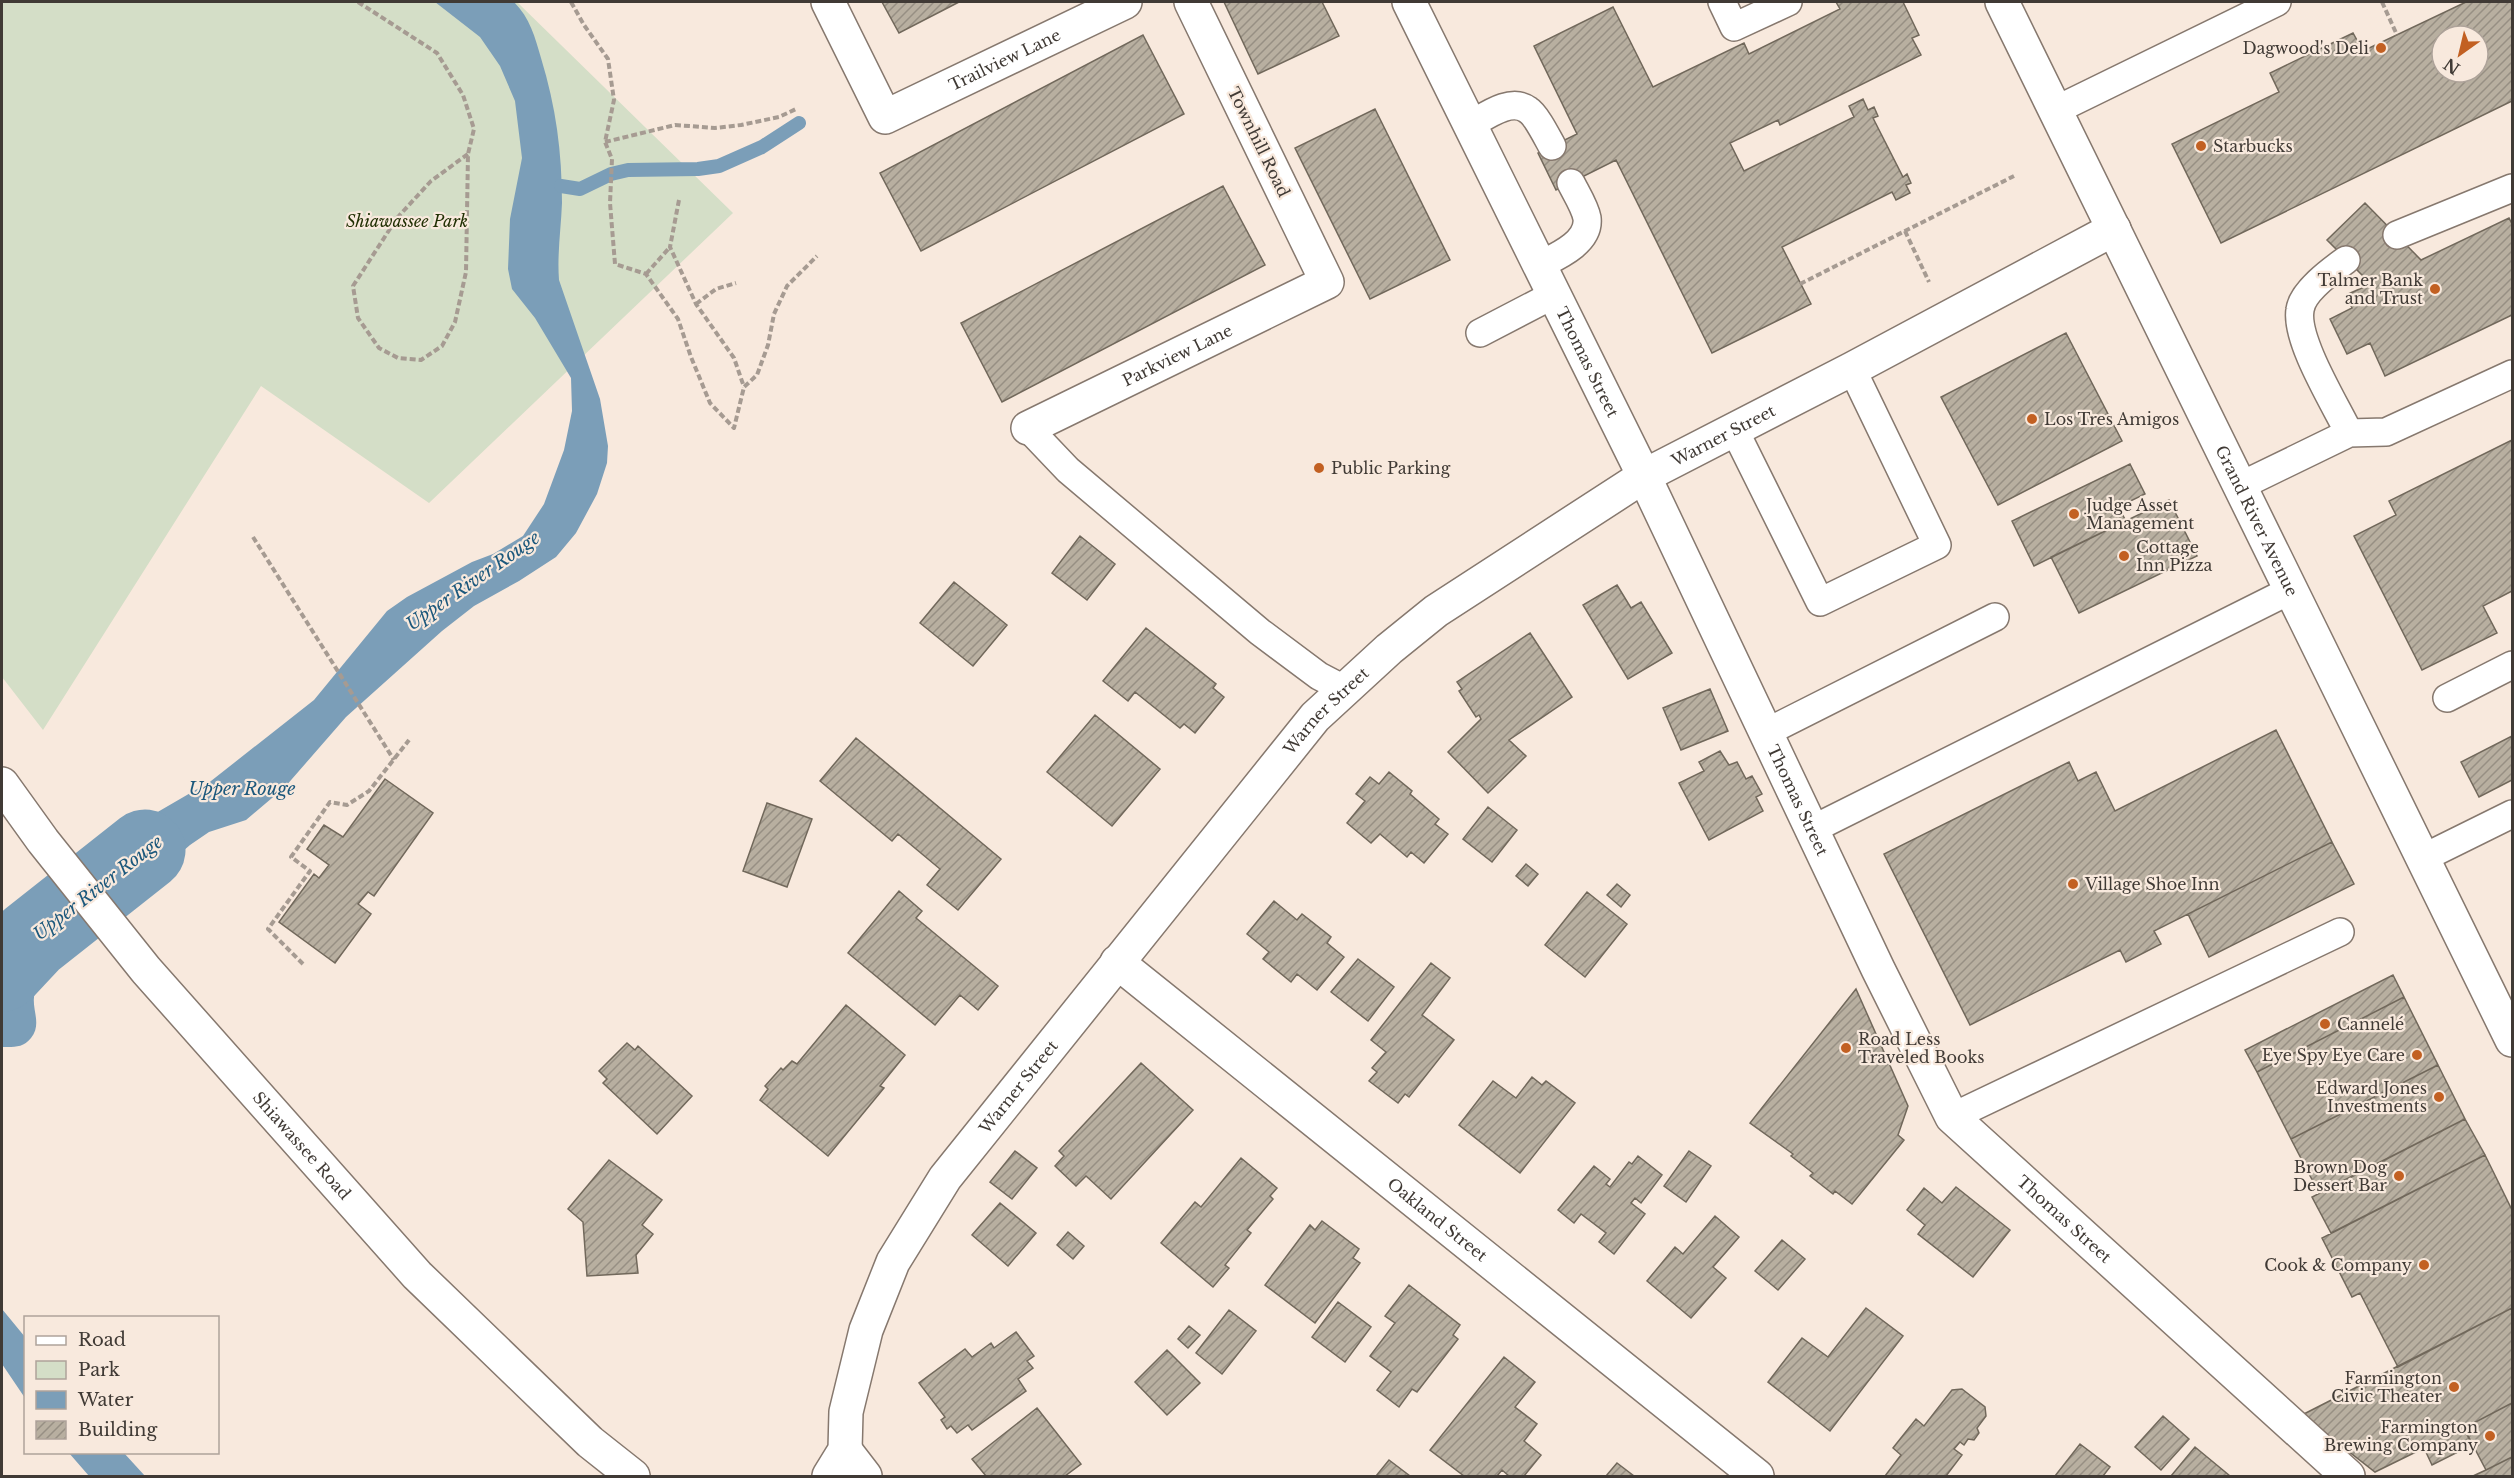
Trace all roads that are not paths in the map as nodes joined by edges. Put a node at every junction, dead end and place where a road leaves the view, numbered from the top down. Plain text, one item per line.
1 (828, 2) edge
2 (1125, 2) edge
3 (1191, 2) edge
4 (1409, 2) edge
5 (1722, 2) edge
6 (1788, 2) edge
7 (2002, 2) edge
8 (2277, 2) edge
9 (2056, 110) junction
10 (1470, 125) junction
11 (1552, 146) dead end
12 (1571, 183) dead end
13 (2512, 188) edge
14 (2114, 229) junction
15 (2397, 235) dead end
16 (2346, 260) dead end
17 (1540, 265) junction
18 (1327, 282) joint
19 (1555, 294) junction
20 (1480, 333) dead end
21 (1852, 369) junction
22 (2512, 374) edge
23 (1028, 428) joint
24 (1734, 429) junction
25 (2349, 433) junction
26 (1644, 476) junction
27 (2240, 486) junction
28 (2291, 590) junction
29 (1995, 617) dead end
30 (2512, 665) edge
31 (1344, 689) junction
32 (2447, 698) dead end
33 (1767, 732) junction
34 (2, 784) edge
35 (2512, 814) edge
36 (1813, 829) junction
37 (2423, 858) junction
38 (2340, 932) dead end
39 (1117, 962) junction
40 (2512, 1038) edge
41 (1953, 1117) junction
42 (837, 1463) edge
43 (633, 1476) edge
44 (865, 1476) edge
45 (1757, 1476) edge
46 (2348, 1476) edge

1 - 2 street, Trailview Lane
3 - 18 street, Townhill Road
4 - 10 street, Thomas Street
5 - 6 lane
7 - 9 street, Grand River Avenue
8 - 9 lane
9 - 14 street, Grand River Avenue
10 - 11 lane
10 - 17 street, Thomas Street
12 - 17 lane
13 - 15 lane
14 - 21 street, Warner Street
14 - 27 street, Grand River Avenue
16 - 25 lane
17 - 19 street, Thomas Street
18 - 23 street, Parkview Lane
19 - 20 lane
19 - 26 street, Thomas Street
21 - 24 street, Warner Street
21 - 24 lane
22 - 25 lane
23 - 31 lane
24 - 26 street, Warner Street
25 - 27 lane
26 - 31 street, Warner Street
26 - 33 street, Thomas Street
27 - 28 street, Grand River Avenue
28 - 36 lane
28 - 37 street, Grand River Avenue
29 - 33 lane
30 - 32 lane
31 - 39 street, Warner Street
33 - 36 street, Thomas Street
34 - 43 street, Shiawassee Road
35 - 37 lane
36 - 41 street, Thomas Street
37 - 40 street, Grand River Avenue
38 - 41 lane
39 - 42 street, Warner Street
39 - 45 street, Oakland Street
41 - 46 street, Thomas Street
42 - 44 street

